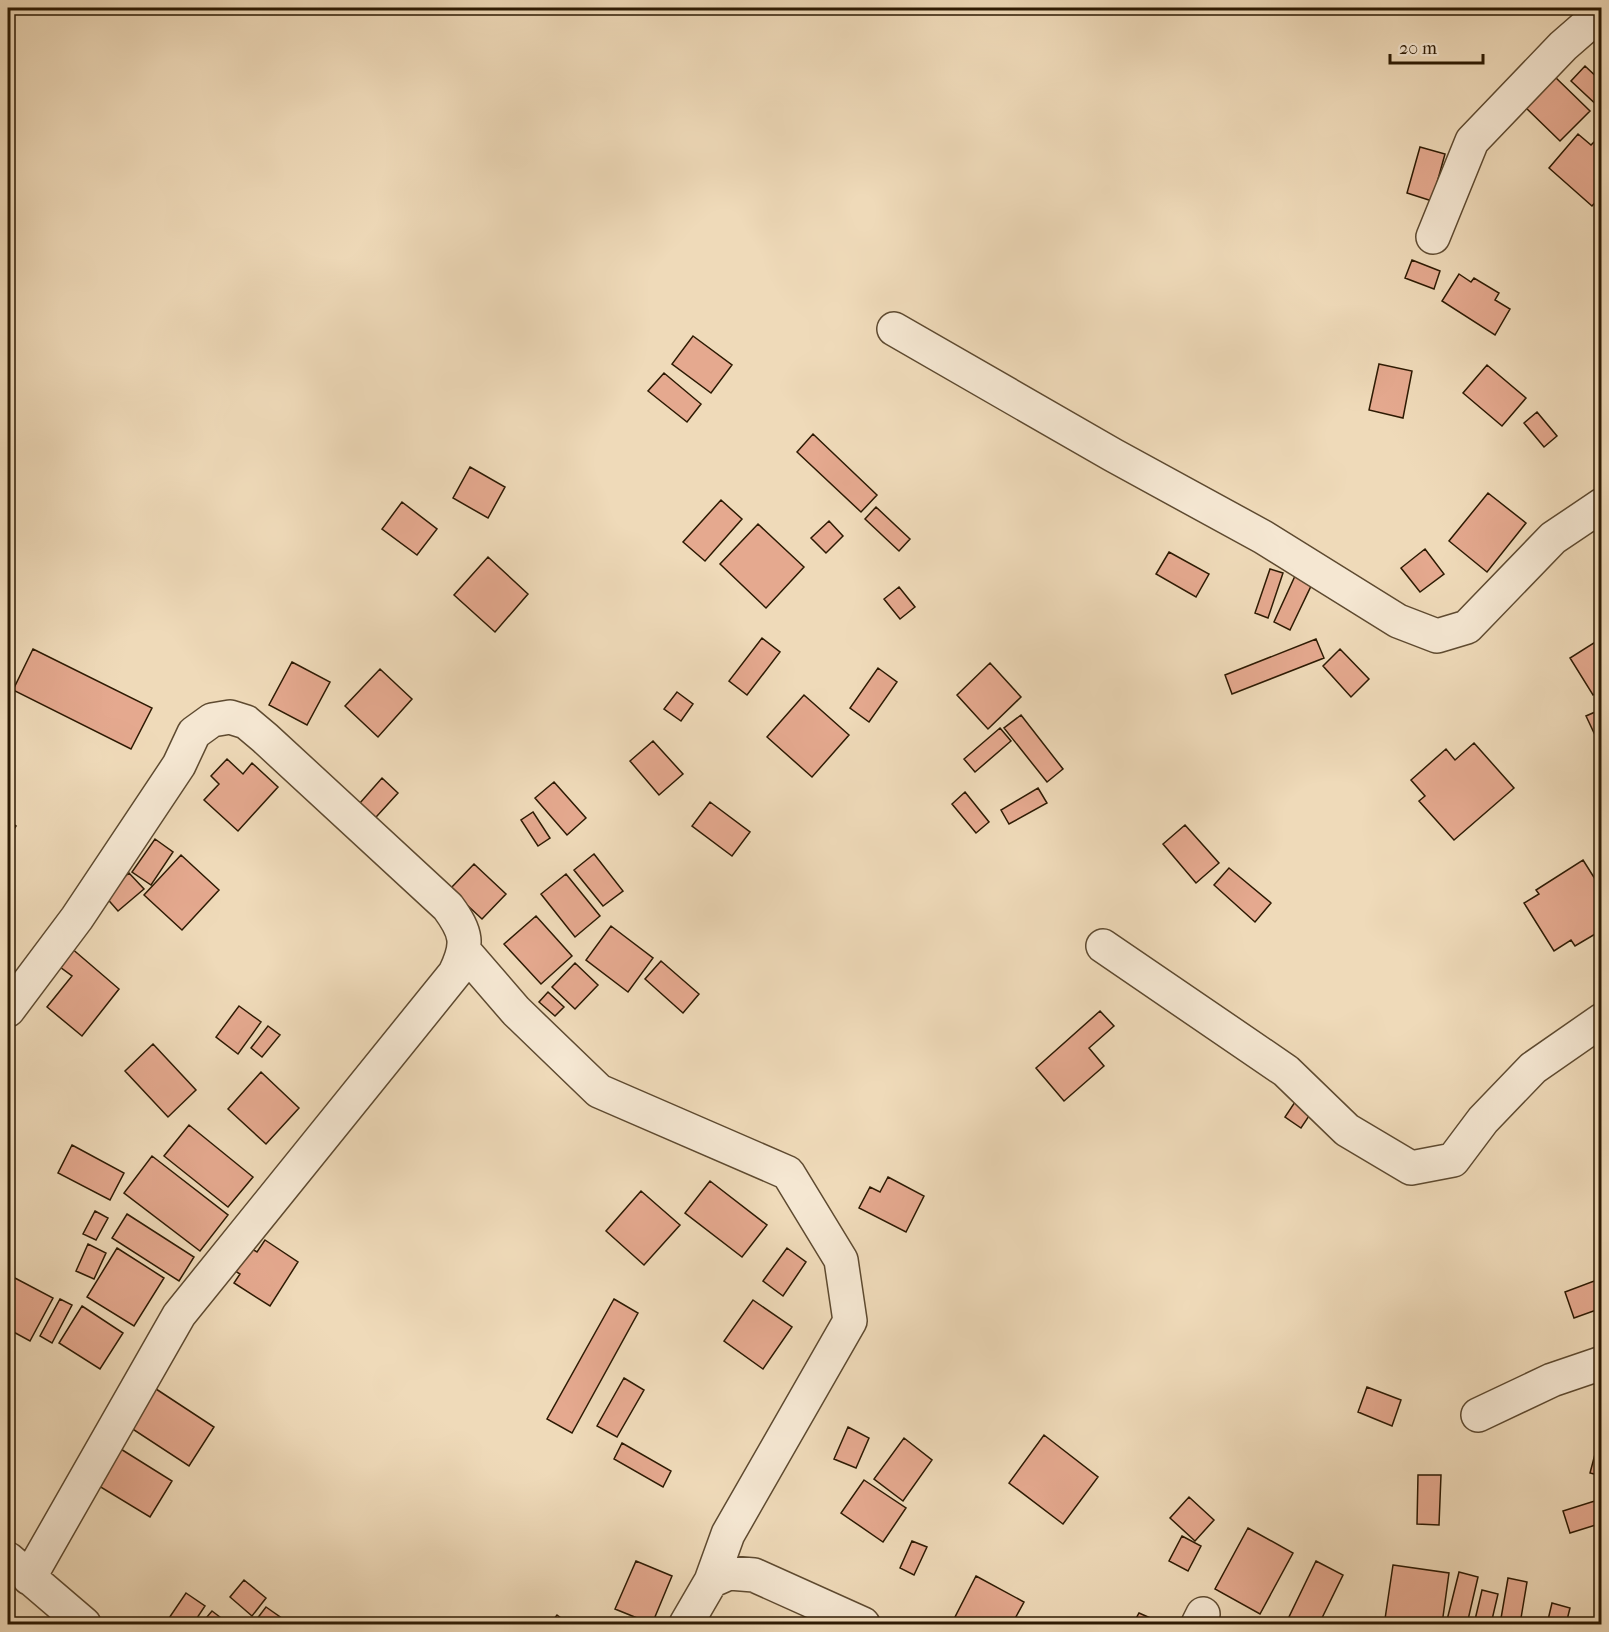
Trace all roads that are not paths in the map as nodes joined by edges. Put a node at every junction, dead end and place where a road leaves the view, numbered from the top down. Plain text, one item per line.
1 (1602, 12) edge
2 (1433, 237) dead end
3 (894, 329) dead end
4 (1602, 505) edge
5 (1103, 946) dead end
6 (465, 952) junction
7 (8, 1010) edge
8 (1602, 1020) edge
9 (1602, 1363) edge
10 (1478, 1415) dead end
11 (18, 1569) edge
12 (711, 1581) junction
13 (84, 1624) edge
14 (686, 1624) edge
15 (863, 1624) edge

1 - 2 street
3 - 4 street
5 - 8 street
6 - 7 street
6 - 11 street
6 - 12 street
9 - 10 street
11 - 13 street
12 - 14 street
12 - 15 street

